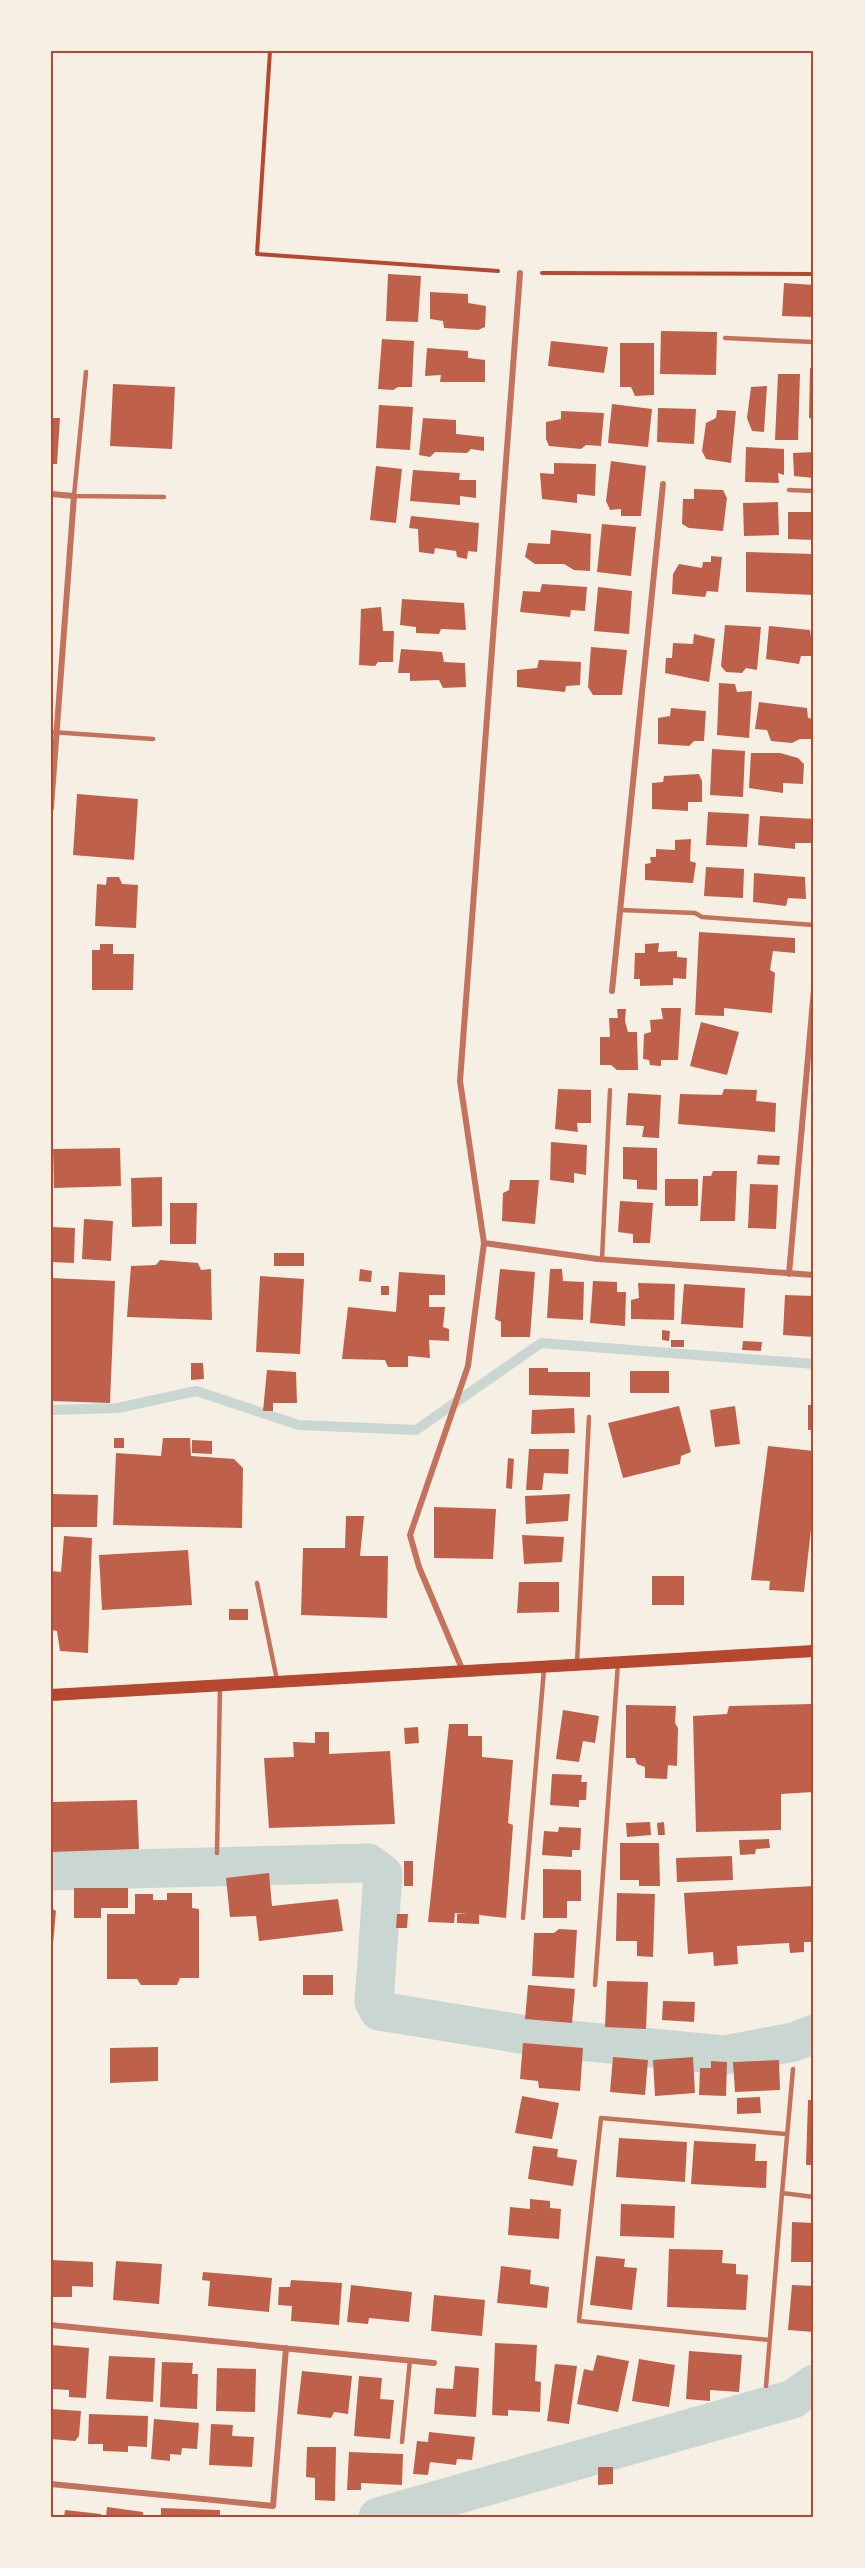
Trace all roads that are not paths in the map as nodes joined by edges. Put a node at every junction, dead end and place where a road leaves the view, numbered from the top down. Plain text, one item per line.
1 (520, 273) road end
2 (725, 338) dead end
3 (814, 342) edge
4 (86, 372) dead end
5 (663, 484) dead end
6 (789, 490) dead end
7 (814, 491) edge
8 (51, 494) edge
9 (74, 496) junction
10 (164, 497) dead end
11 (54, 732) edge
12 (153, 739) dead end
13 (51, 808) edge
14 (620, 910) junction
15 (814, 925) edge
16 (814, 989) edge
17 (612, 991) dead end
18 (610, 1090) dead end
19 (484, 1242) junction
20 (602, 1259) junction
21 (789, 1274) junction
22 (814, 1275) edge
23 (589, 1417) dead end
24 (257, 1583) dead end
25 (814, 1651) edge
26 (618, 1663) junction
27 (577, 1665) junction
28 (544, 1667) junction
29 (463, 1672) junction
30 (277, 1683) junction
31 (220, 1686) junction
32 (51, 1695) edge
33 (217, 1853) dead end
34 (523, 1918) dead end
35 (595, 1985) dead end
36 (793, 2069) dead end
37 (786, 2134) junction
38 (782, 2193) junction
39 (814, 2197) edge
40 (51, 2325) edge
41 (769, 2340) junction
42 (286, 2348) junction
43 (410, 2360) junction
44 (434, 2363) dead end
45 (766, 2386) dead end
46 (402, 2442) dead end
47 (51, 2484) edge

1 - 19 street
2 - 3 lane
4 - 9 lane
5 - 14 street
6 - 7 lane
8 - 9 street
9 - 10 lane
9 - 11 street
11 - 12 lane
11 - 13 street
14 - 15 lane
14 - 17 street
16 - 21 street
18 - 20 lane
19 - 20 street
19 - 29 street
20 - 21 street
21 - 22 street
23 - 27 lane
24 - 30 lane
25 - 26 main road
26 - 27 main road
26 - 35 lane
27 - 28 main road
28 - 29 main road
28 - 34 lane
29 - 30 main road
30 - 31 main road
31 - 32 main road
31 - 33 lane
36 - 37 lane
37 - 38 lane
37 - 41 lane
38 - 39 lane
38 - 41 lane
40 - 42 street
41 - 45 lane
42 - 43 street
42 - 47 street
43 - 44 street
43 - 46 lane

